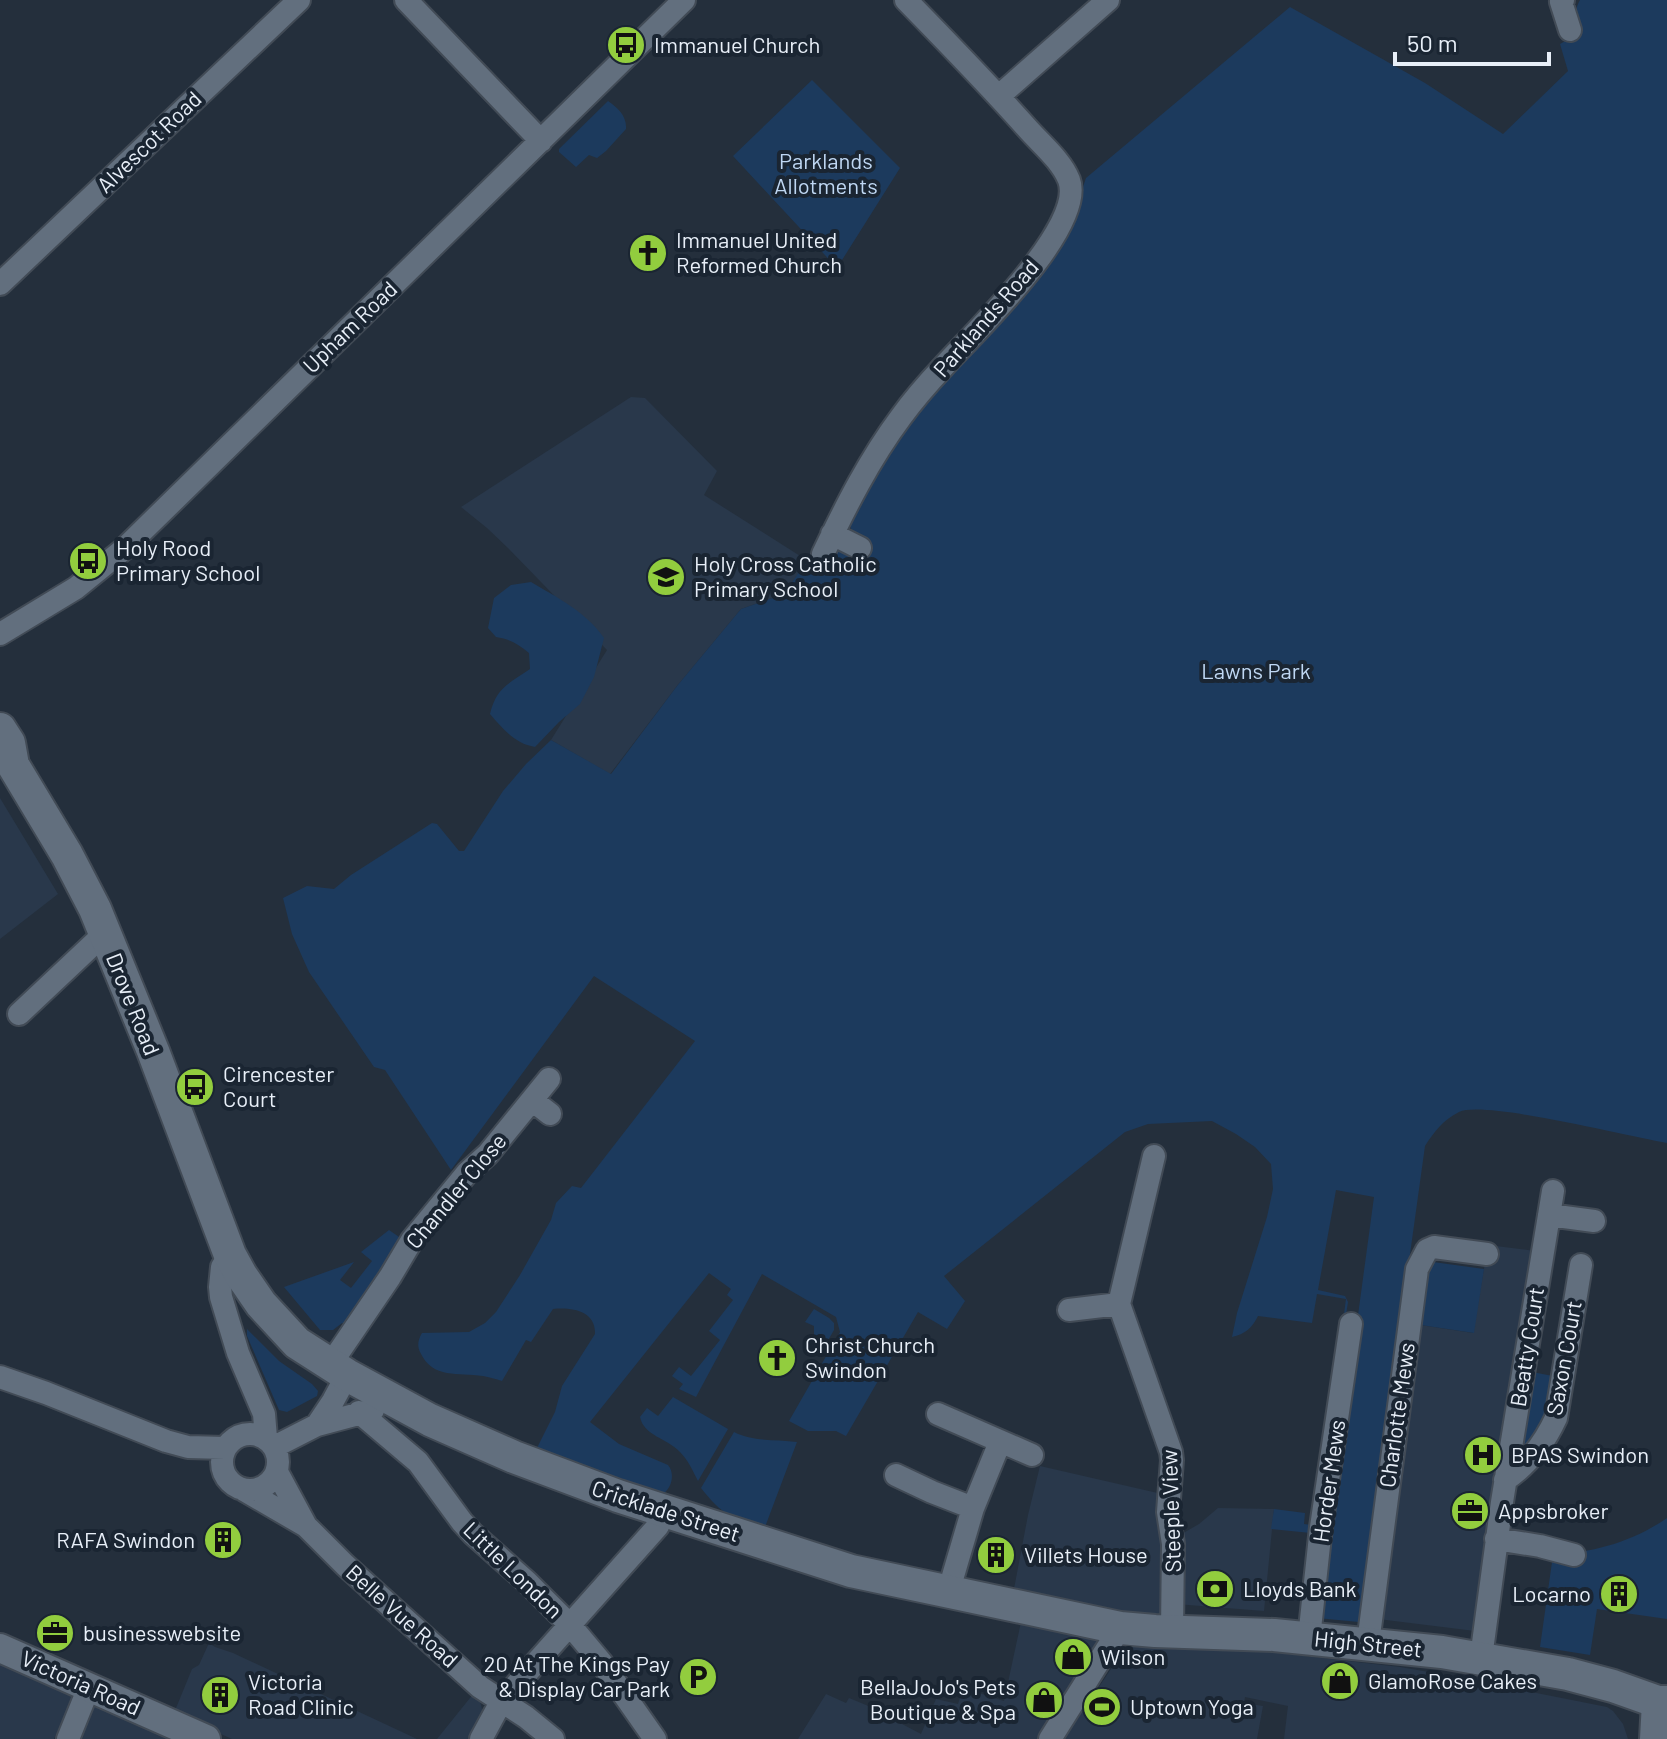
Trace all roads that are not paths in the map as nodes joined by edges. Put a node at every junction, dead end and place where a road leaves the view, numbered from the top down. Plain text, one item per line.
1 (299, 0) edge
2 (406, 0) edge
3 (684, 0) edge
4 (906, 0) edge
5 (1108, 0) edge
6 (1560, 1) edge
7 (1570, 30) dead end
8 (999, 96) junction
9 (541, 141) junction
10 (0, 284) edge
11 (860, 548) dead end
12 (0, 634) edge
13 (0, 729) edge
14 (6, 761) edge
15 (105, 933) junction
16 (19, 1014) dead end
17 (549, 1079) dead end
18 (532, 1100) junction
19 (550, 1114) dead end
20 (1154, 1156) dead end
21 (1553, 1191) dead end
22 (1549, 1215) junction
23 (1594, 1221) dead end
24 (1487, 1254) dead end
25 (230, 1255) junction
26 (1581, 1265) dead end
27 (255, 1296) joint
28 (1119, 1304) junction
29 (1069, 1310) dead end
30 (1351, 1324) dead end
31 (338, 1370) junction
32 (0, 1377) edge
33 (401, 1405) junction
34 (359, 1412) junction
35 (938, 1414) dead end
36 (317, 1425) junction
37 (270, 1442) junction
38 (1000, 1442) junction
39 (225, 1448) junction
40 (1032, 1455) dead end
41 (277, 1472) junction
42 (896, 1475) dead end
43 (1505, 1480) junction
44 (244, 1490) junction
45 (973, 1508) junction
46 (306, 1526) junction
47 (658, 1526) dead end
48 (1496, 1539) junction
49 (1574, 1555) dead end
50 (948, 1593) junction
51 (570, 1625) junction
52 (1120, 1628) junction
53 (1172, 1631) junction
54 (1309, 1638) junction
55 (1368, 1643) junction
56 (0, 1648) edge
57 (1481, 1658) junction
58 (89, 1687) junction
59 (501, 1702) junction
60 (1662, 1702) edge
61 (68, 1739) edge
62 (206, 1739) edge
63 (481, 1739) edge
64 (553, 1739) edge
65 (655, 1739) edge
66 (1050, 1739) edge
67 (1656, 1739) edge

1 - 10 street, Alvescot Road
2 - 9 street
3 - 9 street, Upham Road
4 - 8 street, Parklands Road
5 - 8 street
6 - 7 street
8 - 11 street, Parklands Road
9 - 12 street, Upham Road
13 - 14 main road, Drove Road
14 - 15 main road, Drove Road
15 - 16 street
15 - 25 main road, Drove Road
17 - 18 street, Chandler Close
18 - 19 street
18 - 31 street, Chandler Close
20 - 28 street
21 - 22 street, Beatty Court
22 - 23 street
22 - 43 street, Beatty Court
24 - 55 street, Charlotte Mews
25 - 27 main road, Drove Road
25 - 37 street
26 - 43 street, Saxon Court
27 - 31 main road, Cricklade Street
28 - 29 street
28 - 53 street, Steeple View
30 - 54 street, Horder Mews
31 - 33 main road, Cricklade Street
31 - 36 street
32 - 39 street
33 - 34 street
33 - 50 main road, Cricklade Street
34 - 36 street
34 - 51 street, Little London
35 - 38 street
36 - 37 street
37 - 39 street
37 - 41 street, Belle Vue Road
38 - 40 street
38 - 45 street
39 - 44 street, Belle Vue Road
41 - 44 street
41 - 46 street, Belle Vue Road
42 - 45 street
43 - 48 street, Beatty Court
44 - 46 street, Belle Vue Road
45 - 50 street
46 - 59 street, Belle Vue Road
47 - 51 street
48 - 49 street
48 - 57 street, Beatty Court
50 - 52 main road, Cricklade Street
51 - 59 street
51 - 65 street, Little London
52 - 53 main road, High Street
52 - 66 street
53 - 54 main road, High Street
54 - 55 main road, High Street
55 - 57 main road, High Street
56 - 58 street, Victoria Road
57 - 60 main road, High Street
58 - 61 street
58 - 62 street, Victoria Road
59 - 63 street
59 - 64 street, Belle Vue Road
60 - 67 main road

